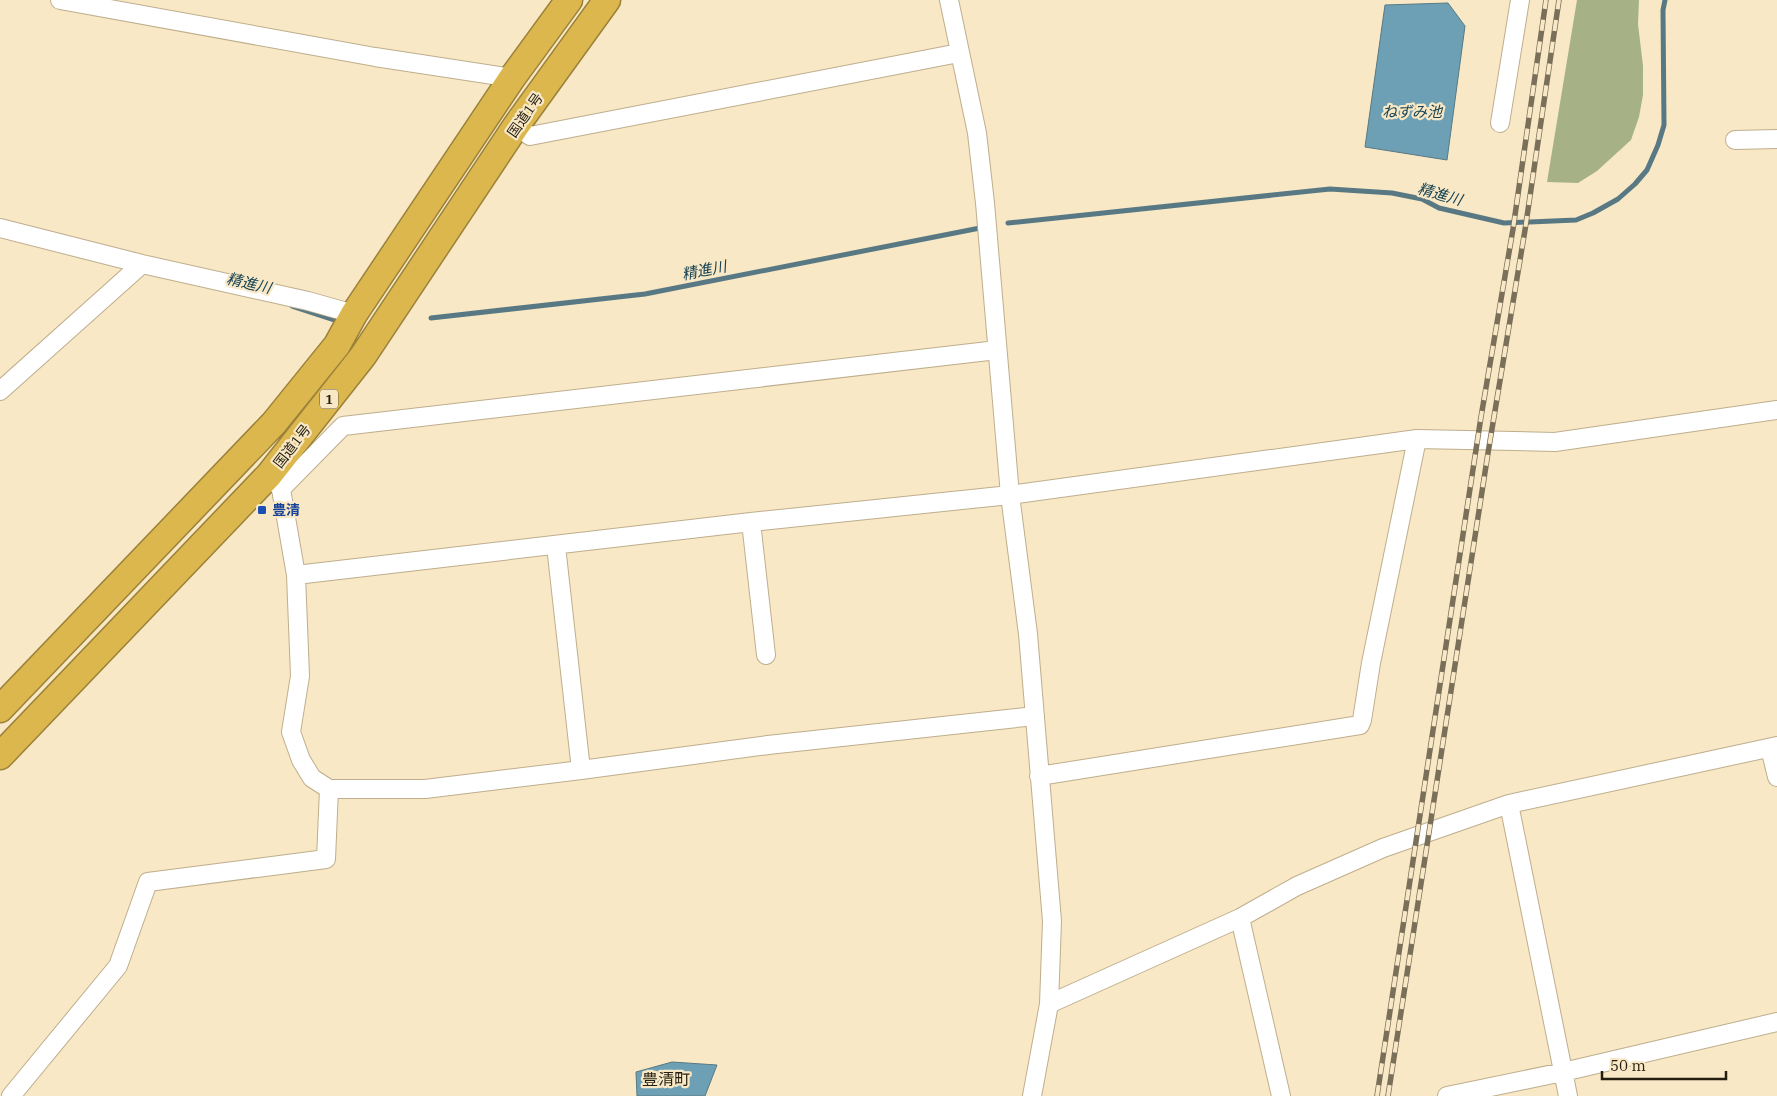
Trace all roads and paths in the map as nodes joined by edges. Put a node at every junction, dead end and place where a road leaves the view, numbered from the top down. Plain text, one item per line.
1 (60, 0) edge
2 (569, 0) edge
3 (607, 0) edge
4 (949, 0) edge
5 (1520, 0) edge
6 (959, 52) junction
7 (512, 78) junction
8 (1500, 123) dead end
9 (516, 126) junction
10 (1735, 140) dead end
11 (1777, 140) edge
12 (0, 228) edge
13 (142, 264) junction
14 (354, 314) junction
15 (996, 350) junction
16 (0, 391) edge
17 (1777, 410) edge
18 (1417, 439) junction
19 (275, 482) junction
20 (1010, 495) junction
21 (751, 522) junction
22 (556, 546) junction
23 (296, 575) junction
24 (766, 655) dead end
25 (0, 709) edge
26 (1035, 716) junction
27 (1774, 747) edge
28 (0, 756) edge
29 (581, 770) junction
30 (1039, 776) junction
31 (1777, 777) edge
32 (329, 789) junction
33 (1509, 804) junction
34 (1240, 918) junction
35 (1050, 1004) junction
36 (1777, 1022) edge
37 (1562, 1072) junction
38 (11, 1096) edge
39 (1032, 1096) edge
40 (1281, 1096) edge
41 (1447, 1096) edge
42 (1568, 1096) edge

1 - 7 street
2 - 7 highway, 国道1号 / 1
3 - 9 highway, 国道1号 / 1
4 - 6 street
5 - 8 street
6 - 9 street
6 - 15 street
7 - 14 highway, 国道1号 / 1
9 - 19 highway, 国道1号 / 1
10 - 11 street
12 - 13 street
13 - 14 street
13 - 16 street
14 - 25 highway, 国道1号 / 1
15 - 19 street
15 - 20 street
17 - 18 street
18 - 20 street
18 - 30 street
19 - 23 street
19 - 28 highway, 国道1号 / 1
20 - 21 street
20 - 26 street
21 - 22 street
21 - 24 street
22 - 23 street
22 - 29 street
23 - 32 street
26 - 29 street
26 - 30 street
27 - 31 street
27 - 33 street
29 - 32 street
30 - 35 street
32 - 38 street
33 - 34 street
33 - 37 street
34 - 35 street
34 - 40 street
35 - 39 street
36 - 37 street
37 - 41 street
37 - 42 street

